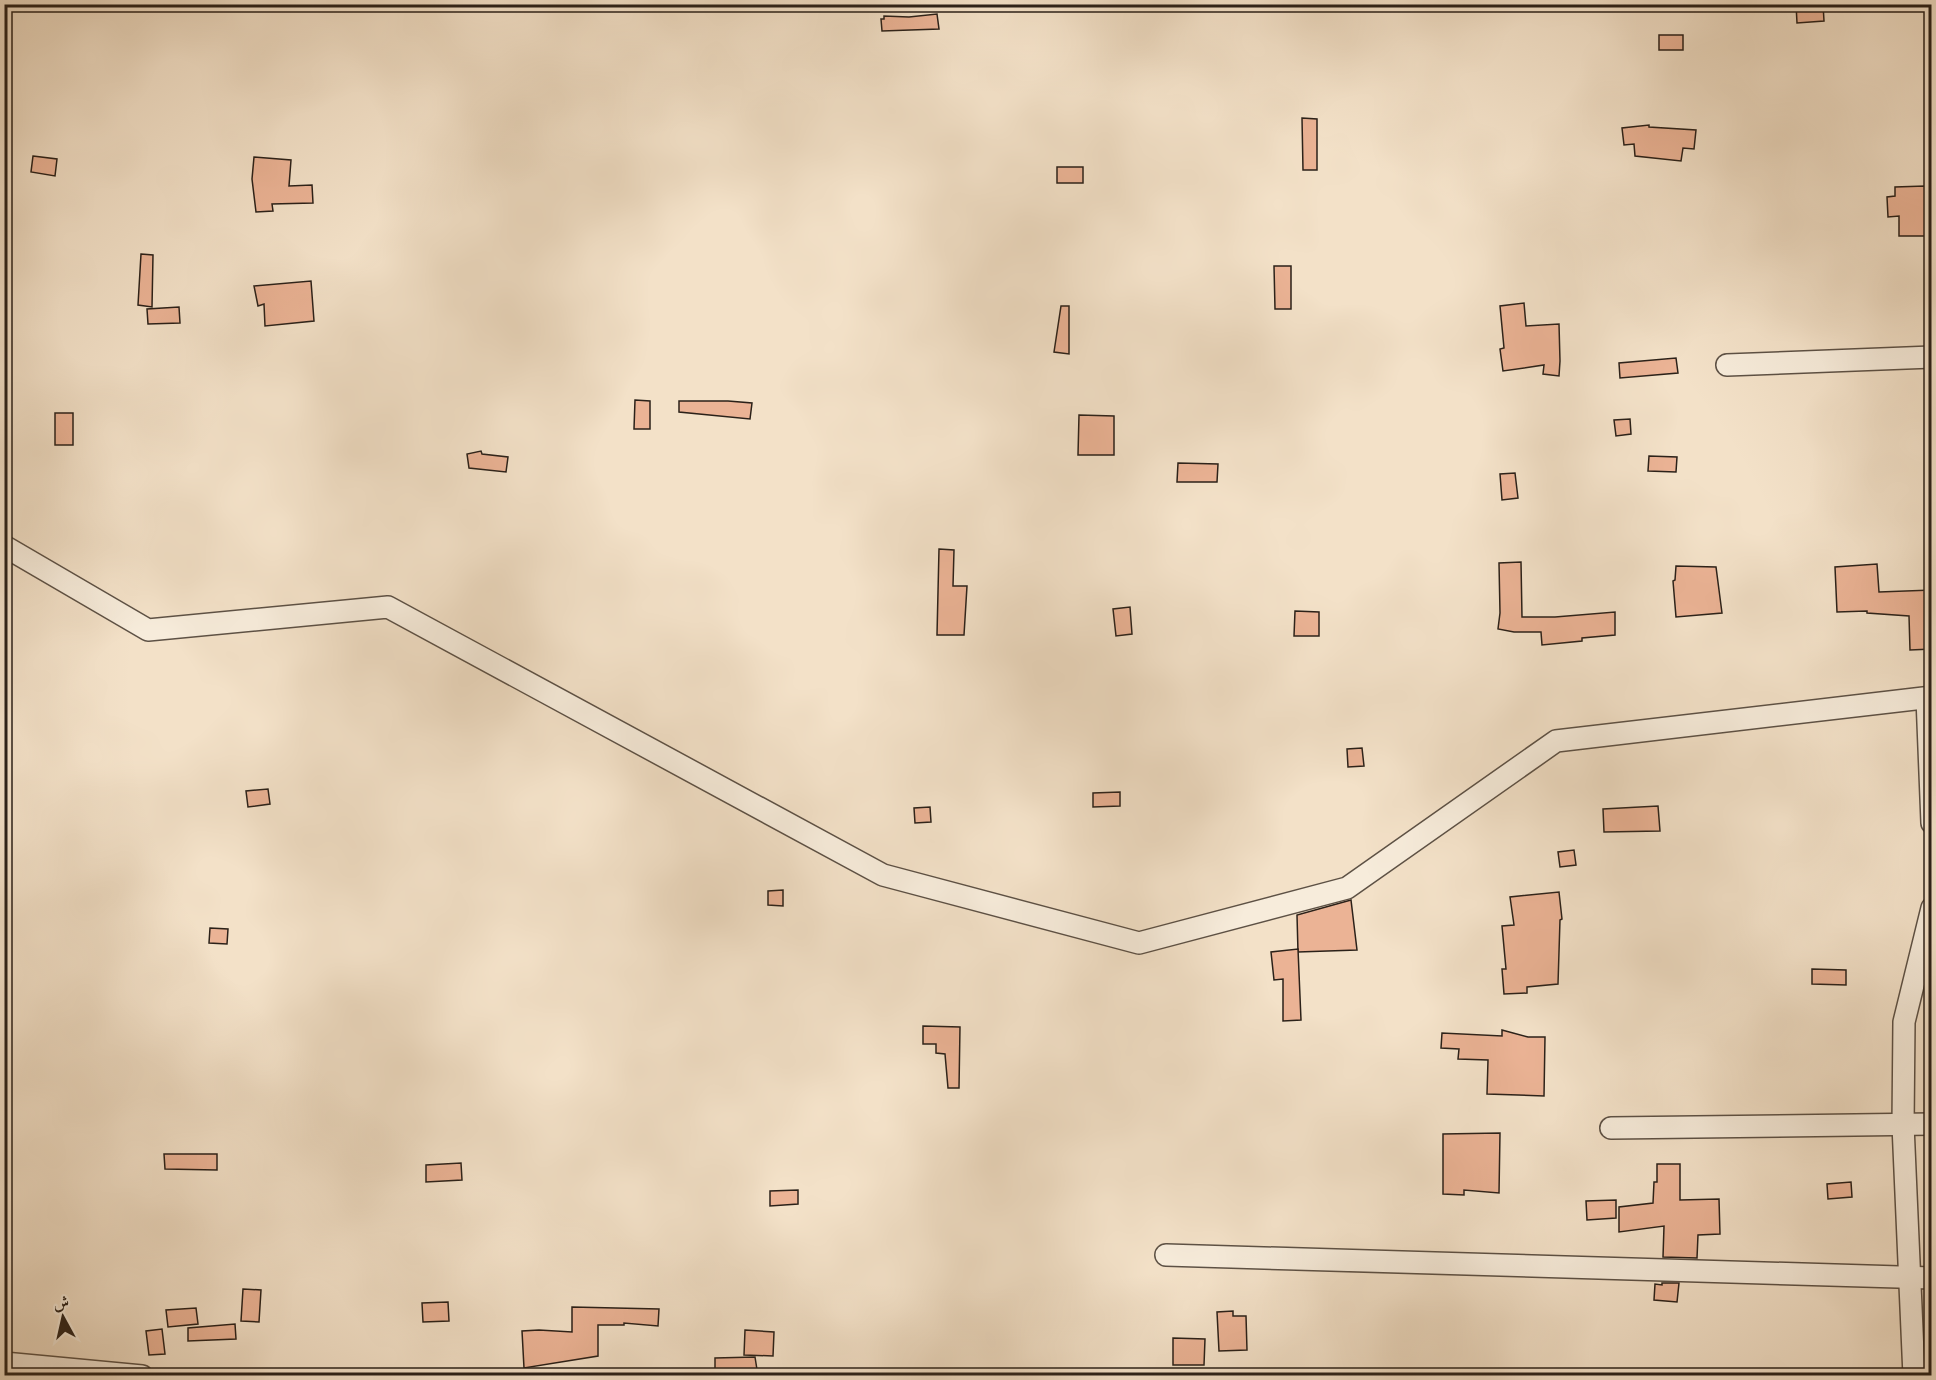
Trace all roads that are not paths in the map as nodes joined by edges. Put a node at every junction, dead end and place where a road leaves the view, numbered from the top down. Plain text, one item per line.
1 (1932, 357) edge
2 (1727, 365) dead end
3 (4, 546) edge
4 (1929, 698) edge
5 (1932, 823) edge
6 (1932, 908) edge
7 (1903, 1125) junction
8 (1932, 1125) edge
9 (1611, 1128) dead end
10 (1166, 1256) dead end
11 (1932, 1278) edge
12 (1910, 1279) junction
13 (4, 1363) edge
14 (142, 1376) edge
15 (1914, 1376) edge

1 - 2 street
3 - 4 street
4 - 5 street
6 - 7 street
7 - 8 street
7 - 9 street
7 - 12 street
10 - 12 street
11 - 12 street
12 - 15 street
13 - 14 street

